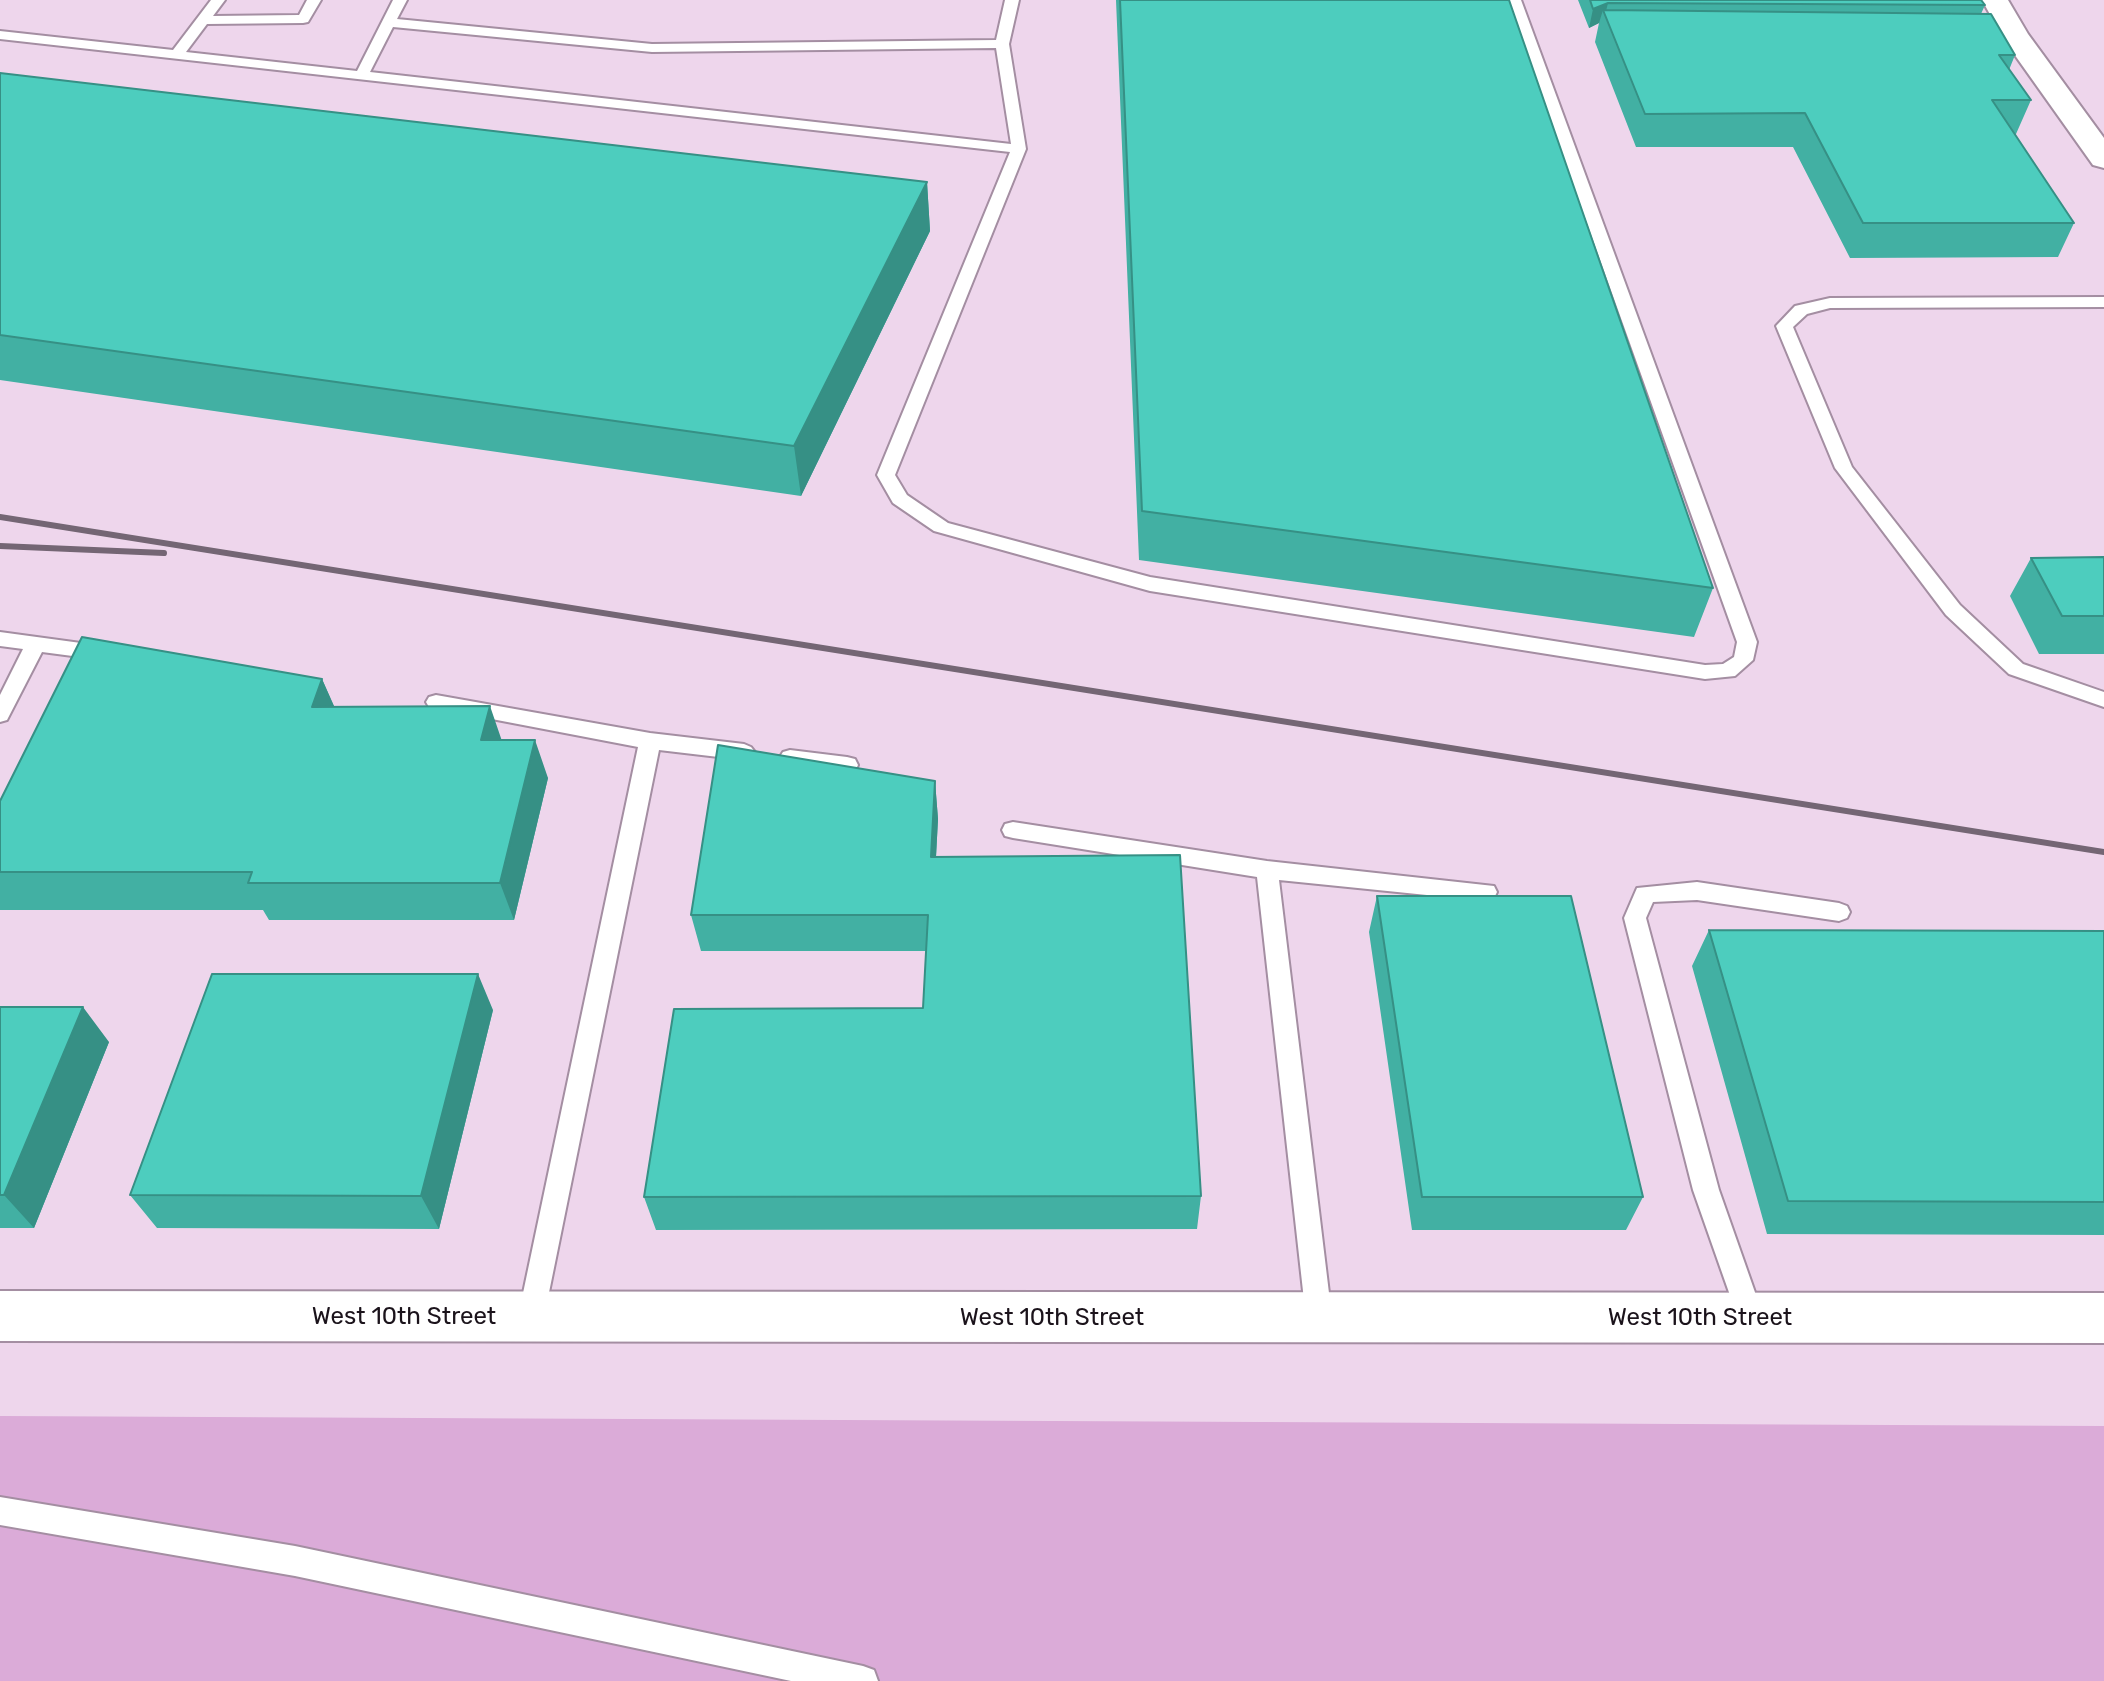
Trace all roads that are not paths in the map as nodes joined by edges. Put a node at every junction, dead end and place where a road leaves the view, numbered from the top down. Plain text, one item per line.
1 (218, 0) edge
2 (314, 0) edge
3 (400, 0) edge
4 (1012, 0) edge
5 (1514, 0) edge
6 (1995, 0) edge
7 (204, 20) junction
8 (389, 22) junction
9 (0, 35) edge
10 (1920, 35) edge
11 (2015, 36) junction
12 (1002, 44) junction
13 (177, 54) junction
14 (362, 74) junction
15 (1019, 149) junction
16 (2104, 159) edge
17 (2104, 302) edge
18 (0, 639) edge
19 (36, 644) junction
20 (128, 657) edge
21 (2104, 700) edge
22 (436, 702) dead end
23 (0, 715) edge
24 (650, 741) junction
25 (847, 765) edge
26 (1013, 830) dead end
27 (1267, 870) junction
28 (1486, 892) edge
29 (1839, 912) dead end
30 (0, 1316) edge
31 (531, 1317) junction
32 (1319, 1318) junction
33 (1751, 1318) junction
34 (2104, 1318) edge
35 (0, 1511) edge
36 (863, 1681) edge

1 - 7 lane
2 - 7 lane
3 - 8 lane
4 - 12 lane
5 - 15 lane
6 - 11 street
7 - 13 lane
8 - 12 lane
8 - 14 lane
9 - 13 lane
10 - 11 street
11 - 16 street
12 - 15 lane
13 - 14 lane
14 - 15 lane
17 - 21 lane
18 - 19 lane
19 - 20 lane
19 - 23 lane
22 - 24 lane
24 - 25 lane
24 - 31 lane
26 - 27 lane
27 - 28 lane
27 - 32 lane
29 - 33 lane
30 - 31 street, West 10th Street
31 - 32 street, West 10th Street
32 - 33 street, West 10th Street
33 - 34 street, West 10th Street
35 - 36 lane

